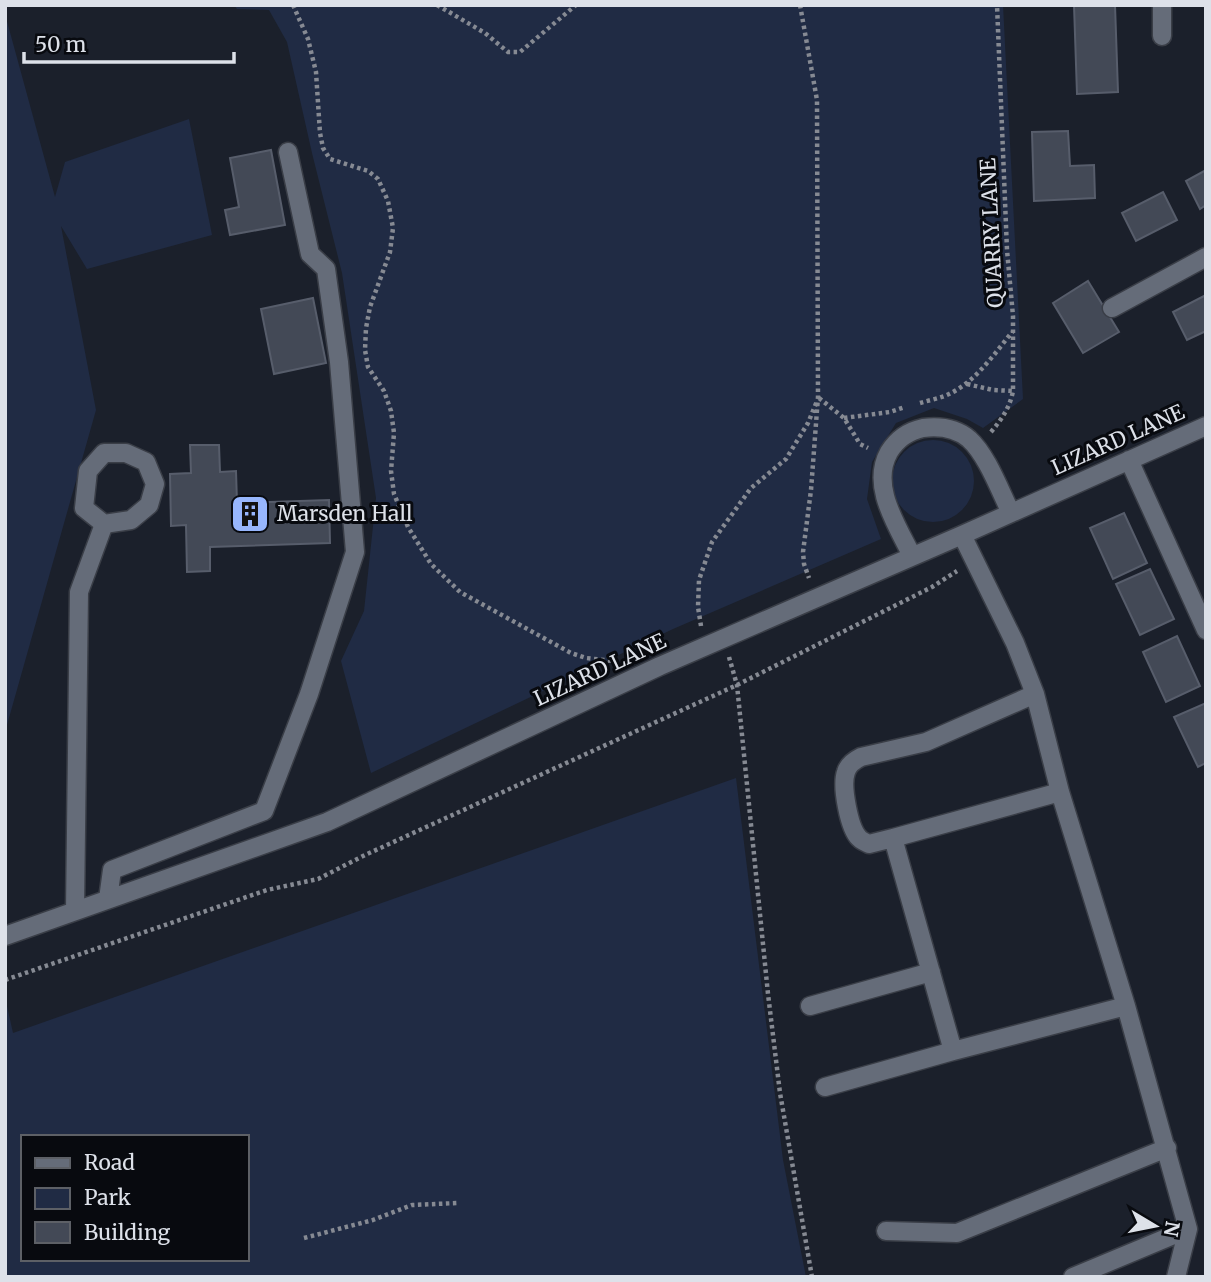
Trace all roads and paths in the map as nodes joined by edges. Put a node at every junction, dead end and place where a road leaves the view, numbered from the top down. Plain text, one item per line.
1 (293, 5) edge
2 (437, 5) edge
3 (576, 5) edge
4 (800, 5) edge
5 (997, 5) edge
6 (1163, 5) edge
7 (1162, 36) dead end
8 (288, 152) dead end
9 (1206, 257) edge
10 (1112, 307) dead end
11 (1013, 331) junction
12 (967, 384) junction
13 (1013, 390) junction
14 (818, 397) junction
15 (844, 418) junction
16 (1206, 426) edge
17 (978, 450) junction
18 (886, 457) junction
19 (1129, 460) junction
20 (1011, 513) junction
21 (103, 524) junction
22 (962, 535) junction
23 (912, 556) junction
24 (974, 559) junction
25 (817, 598) junction
26 (1206, 630) edge
27 (704, 647) junction
28 (660, 666) junction
29 (737, 685) junction
30 (1035, 694) junction
31 (1060, 792) junction
32 (893, 838) junction
33 (108, 899) junction
34 (75, 910) junction
35 (5, 936) edge
36 (931, 972) junction
37 (5, 980) edge
38 (810, 1006) dead end
39 (1126, 1006) junction
40 (953, 1051) junction
41 (825, 1087) dead end
42 (1167, 1148) junction
43 (458, 1203) dead end
44 (1188, 1229) junction
45 (886, 1231) dead end
46 (304, 1238) dead end
47 (812, 1277) edge
48 (1073, 1277) edge
49 (1176, 1277) edge

1 - 28 path
2 - 3 path
4 - 14 path
5 - 11 path, QUARRY LANE
6 - 7 street
8 - 33 street
9 - 10 street
11 - 12 path
11 - 13 path, QUARRY LANE
12 - 13 path
12 - 15 path
13 - 17 path, QUARRY LANE
14 - 15 path
14 - 25 path
14 - 27 path
15 - 18 path
16 - 19 street, LIZARD LANE
17 - 18 street
17 - 20 street
18 - 23 street
19 - 20 street, LIZARD LANE
19 - 26 street
20 - 22 street, LIZARD LANE
21 - 21 street
21 - 34 street
22 - 23 street, LIZARD LANE
22 - 24 street
23 - 25 street, LIZARD LANE
24 - 29 path
24 - 30 street
25 - 27 street, LIZARD LANE
27 - 28 street, LIZARD LANE
28 - 33 street, LIZARD LANE
29 - 37 path
29 - 47 path
30 - 31 street
30 - 32 street
31 - 32 street
31 - 39 street
32 - 36 street
33 - 34 street, LIZARD LANE
34 - 35 street, LIZARD LANE
36 - 38 street
36 - 40 street
39 - 40 street
39 - 42 street
40 - 41 street
42 - 44 street
42 - 45 street
43 - 46 path
44 - 48 street
44 - 49 street

